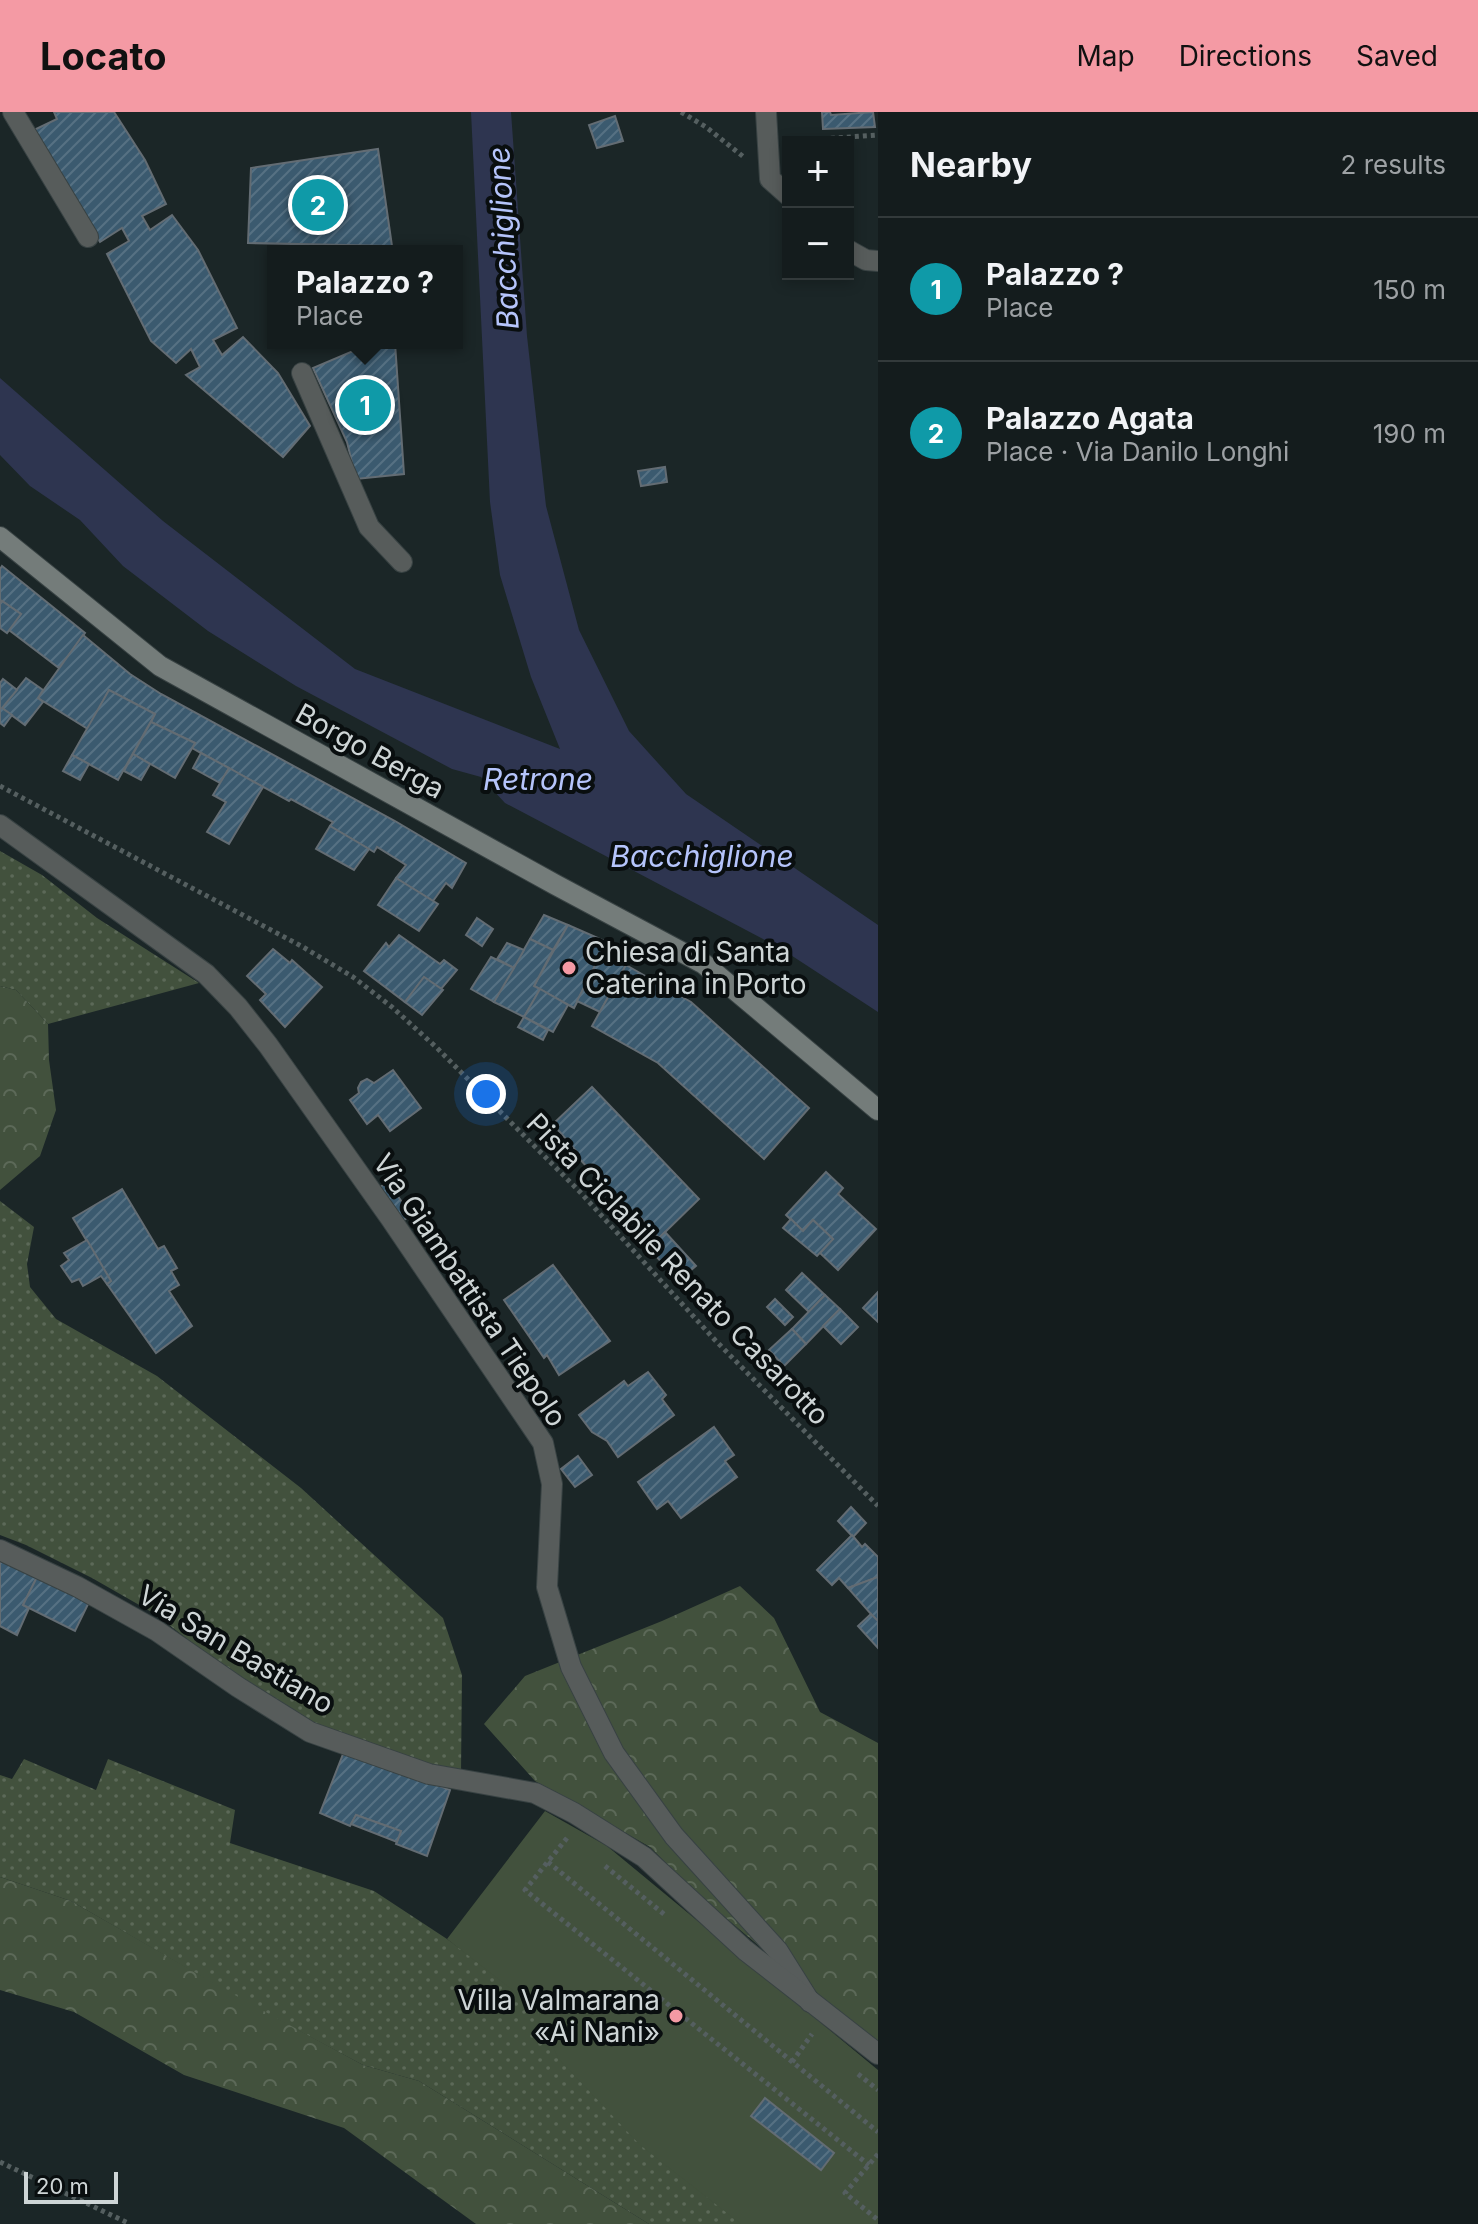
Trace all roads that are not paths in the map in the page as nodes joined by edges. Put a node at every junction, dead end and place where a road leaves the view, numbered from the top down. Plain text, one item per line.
1 (13, 112) edge
2 (766, 112) edge
3 (782, 190) edge
4 (88, 237) dead end
5 (854, 253) edge
6 (878, 261) edge
7 (302, 373) dead end
8 (0, 537) edge
9 (402, 562) dead end
10 (0, 825) edge
11 (878, 1110) edge
12 (0, 1550) edge
13 (818, 2007) junction
14 (878, 2054) edge

1 - 4 street
2 - 3 street
5 - 6 street
7 - 9 street
8 - 11 main road, Borgo Berga
10 - 13 street, Via Giambattista Tiepolo
12 - 13 street, Via San Bastiano
13 - 14 street, Via San Bastiano

